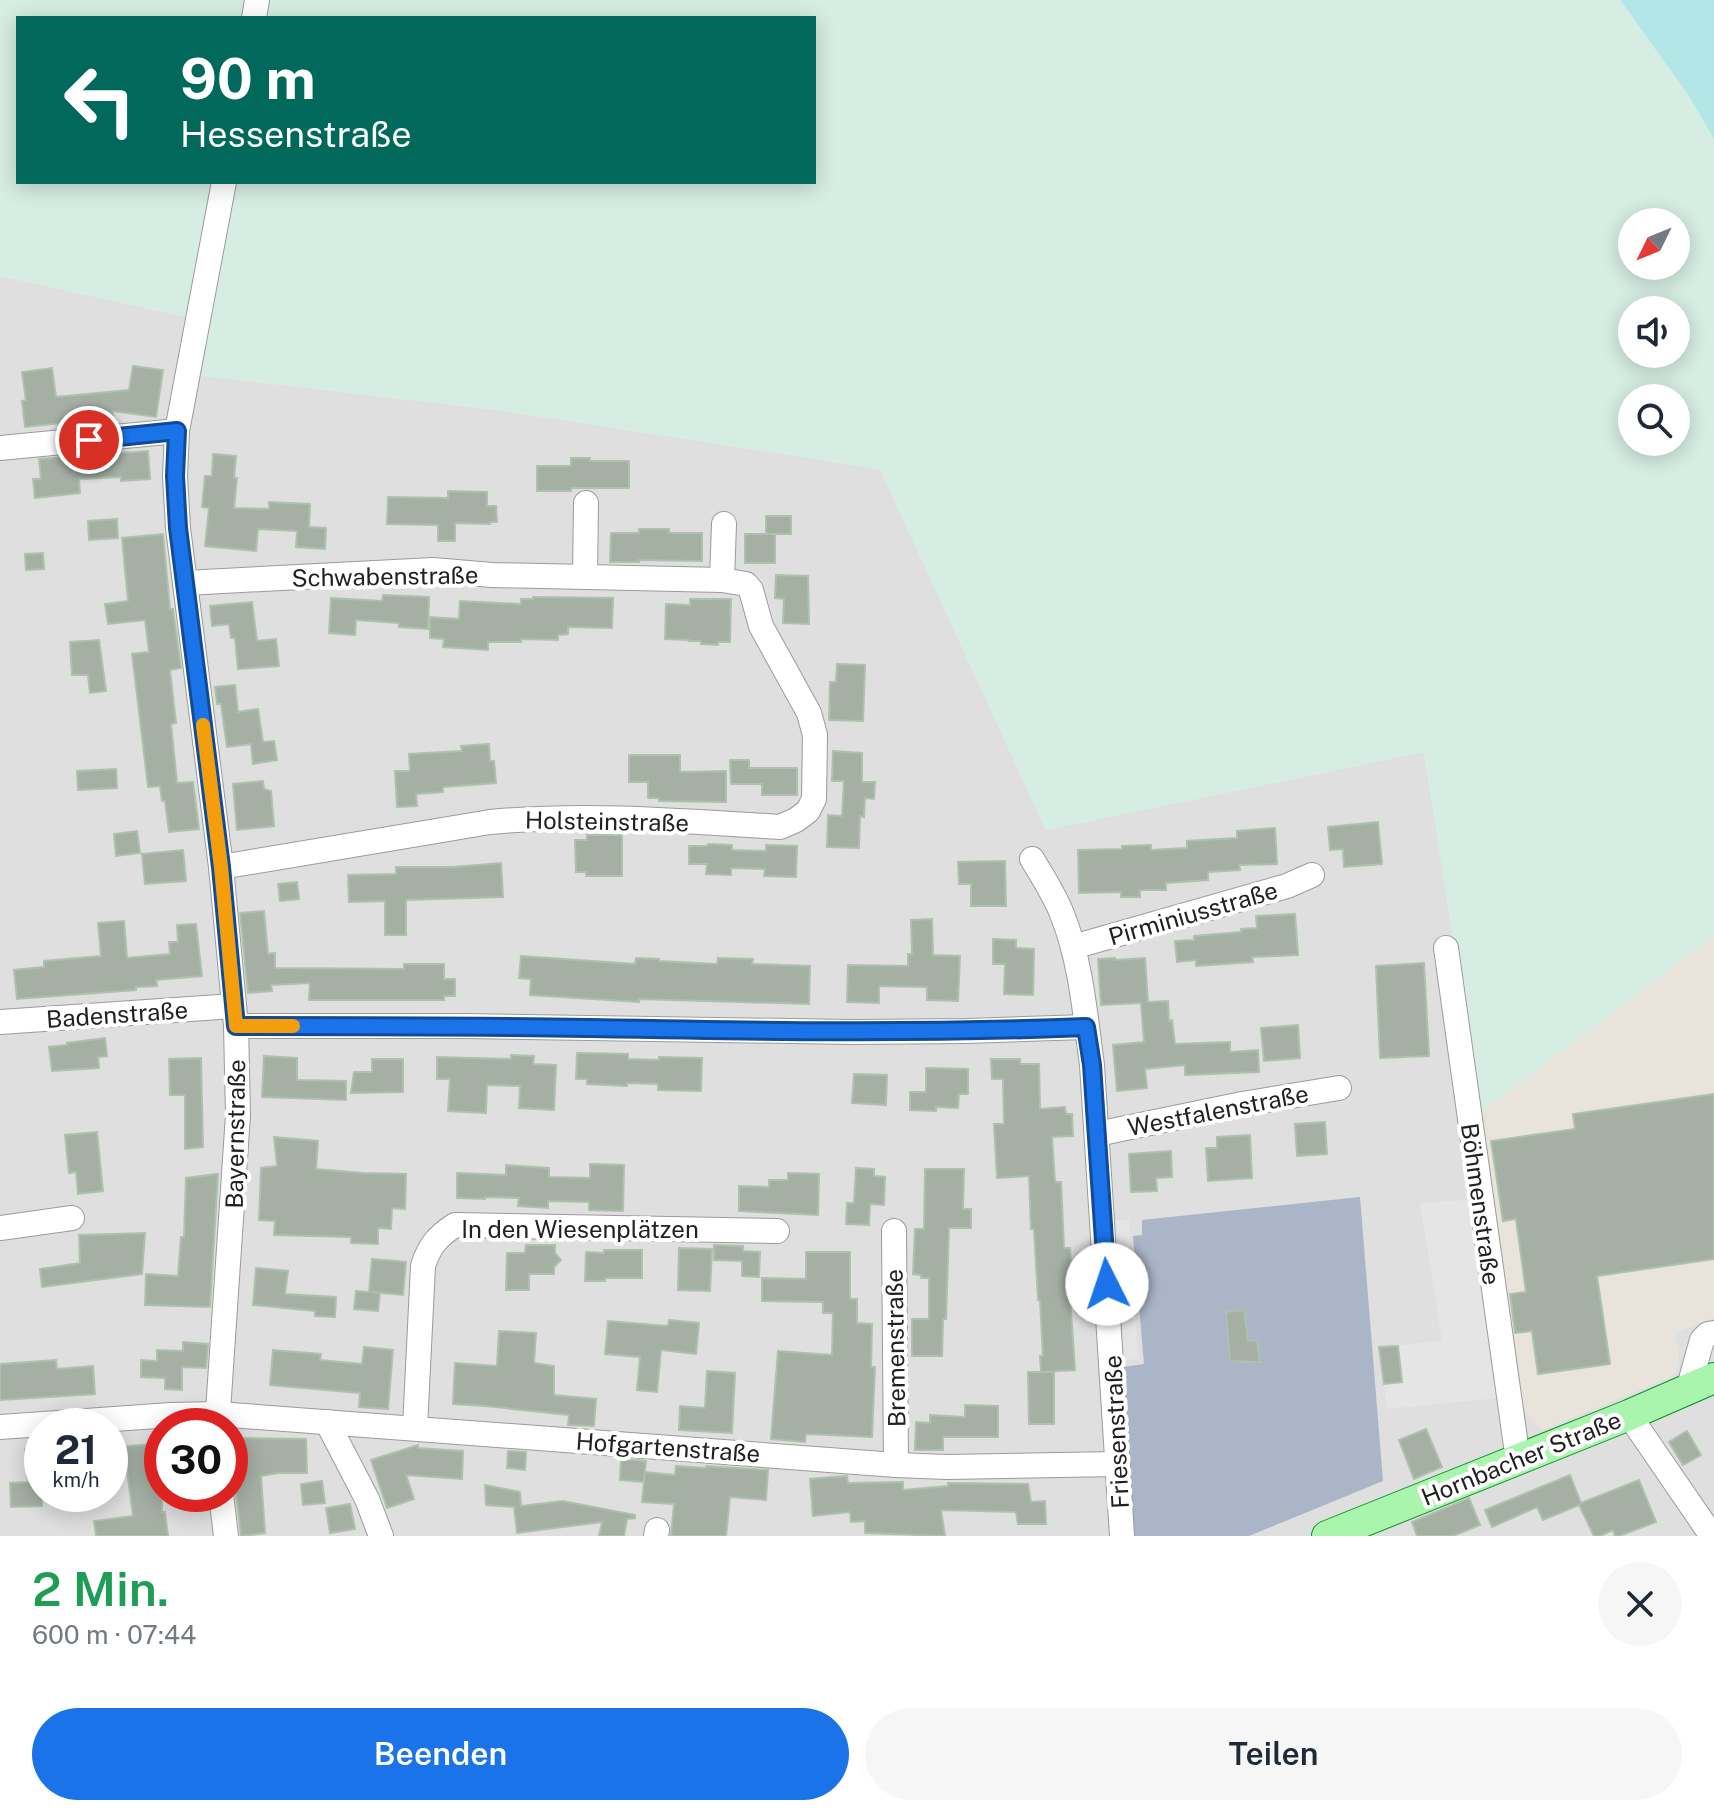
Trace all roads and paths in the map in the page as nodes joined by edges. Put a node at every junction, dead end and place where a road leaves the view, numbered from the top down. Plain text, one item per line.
1 (224, 184) edge
2 (177, 431) junction
3 (0, 448) edge
4 (586, 503) dead end
5 (724, 524) dead end
6 (585, 577) junction
7 (722, 580) junction
8 (185, 583) junction
9 (768, 640) joint
10 (1032, 859) dead end
11 (221, 867) junction
12 (1312, 875) dead end
13 (1073, 947) junction
14 (1446, 948) dead end
15 (235, 1016) junction
16 (0, 1022) edge
17 (1086, 1027) junction
18 (1339, 1088) dead end
19 (1097, 1134) junction
20 (72, 1218) dead end
21 (0, 1228) edge
22 (777, 1231) dead end
23 (894, 1231) dead end
24 (1714, 1333) edge
25 (1701, 1384) edge
26 (219, 1408) edge
27 (1629, 1415) junction
28 (144, 1417) edge
29 (248, 1421) edge
30 (327, 1422) junction
31 (0, 1427) edge
32 (415, 1428) junction
33 (1518, 1460) junction
34 (1118, 1464) junction
35 (896, 1465) junction
36 (223, 1512) edge
37 (226, 1536) edge
38 (381, 1536) edge
39 (1122, 1536) edge
40 (1327, 1536) edge
41 (1712, 1536) edge

1 - 2 street, Bayernstraße
2 - 3 street
2 - 8 street, Bayernstraße
4 - 6 street
5 - 7 street
6 - 7 street, Schwabenstraße
6 - 8 street, Schwabenstraße
7 - 9 street, Schwabenstraße
8 - 11 street, Bayernstraße
9 - 11 street, Holsteinstraße
10 - 13 street, Friesenstraße
11 - 15 street, Bayernstraße
12 - 13 street, Pirminiusstraße
13 - 17 street, Friesenstraße
14 - 33 street, Böhmenstraße
15 - 16 street, Badenstraße
15 - 17 street, Badenstraße
15 - 26 street, Bayernstraße
17 - 19 street, Friesenstraße
18 - 19 street, Westfalenstraße
19 - 34 street, Friesenstraße
20 - 21 street
22 - 32 street, In den Wiesenplätzen
23 - 35 street, Bremenstraße
24 - 25 street
25 - 27 main road, Hornbacher Straße
27 - 33 main road, Hornbacher Straße
27 - 41 street
28 - 31 street, Hofgartenstraße
29 - 30 street, Hofgartenstraße
30 - 32 street, Hofgartenstraße
30 - 38 street
32 - 35 street, Hofgartenstraße
33 - 40 main road, Hornbacher Straße
34 - 35 street, Hofgartenstraße
34 - 39 street, Friesenstraße
36 - 37 street

